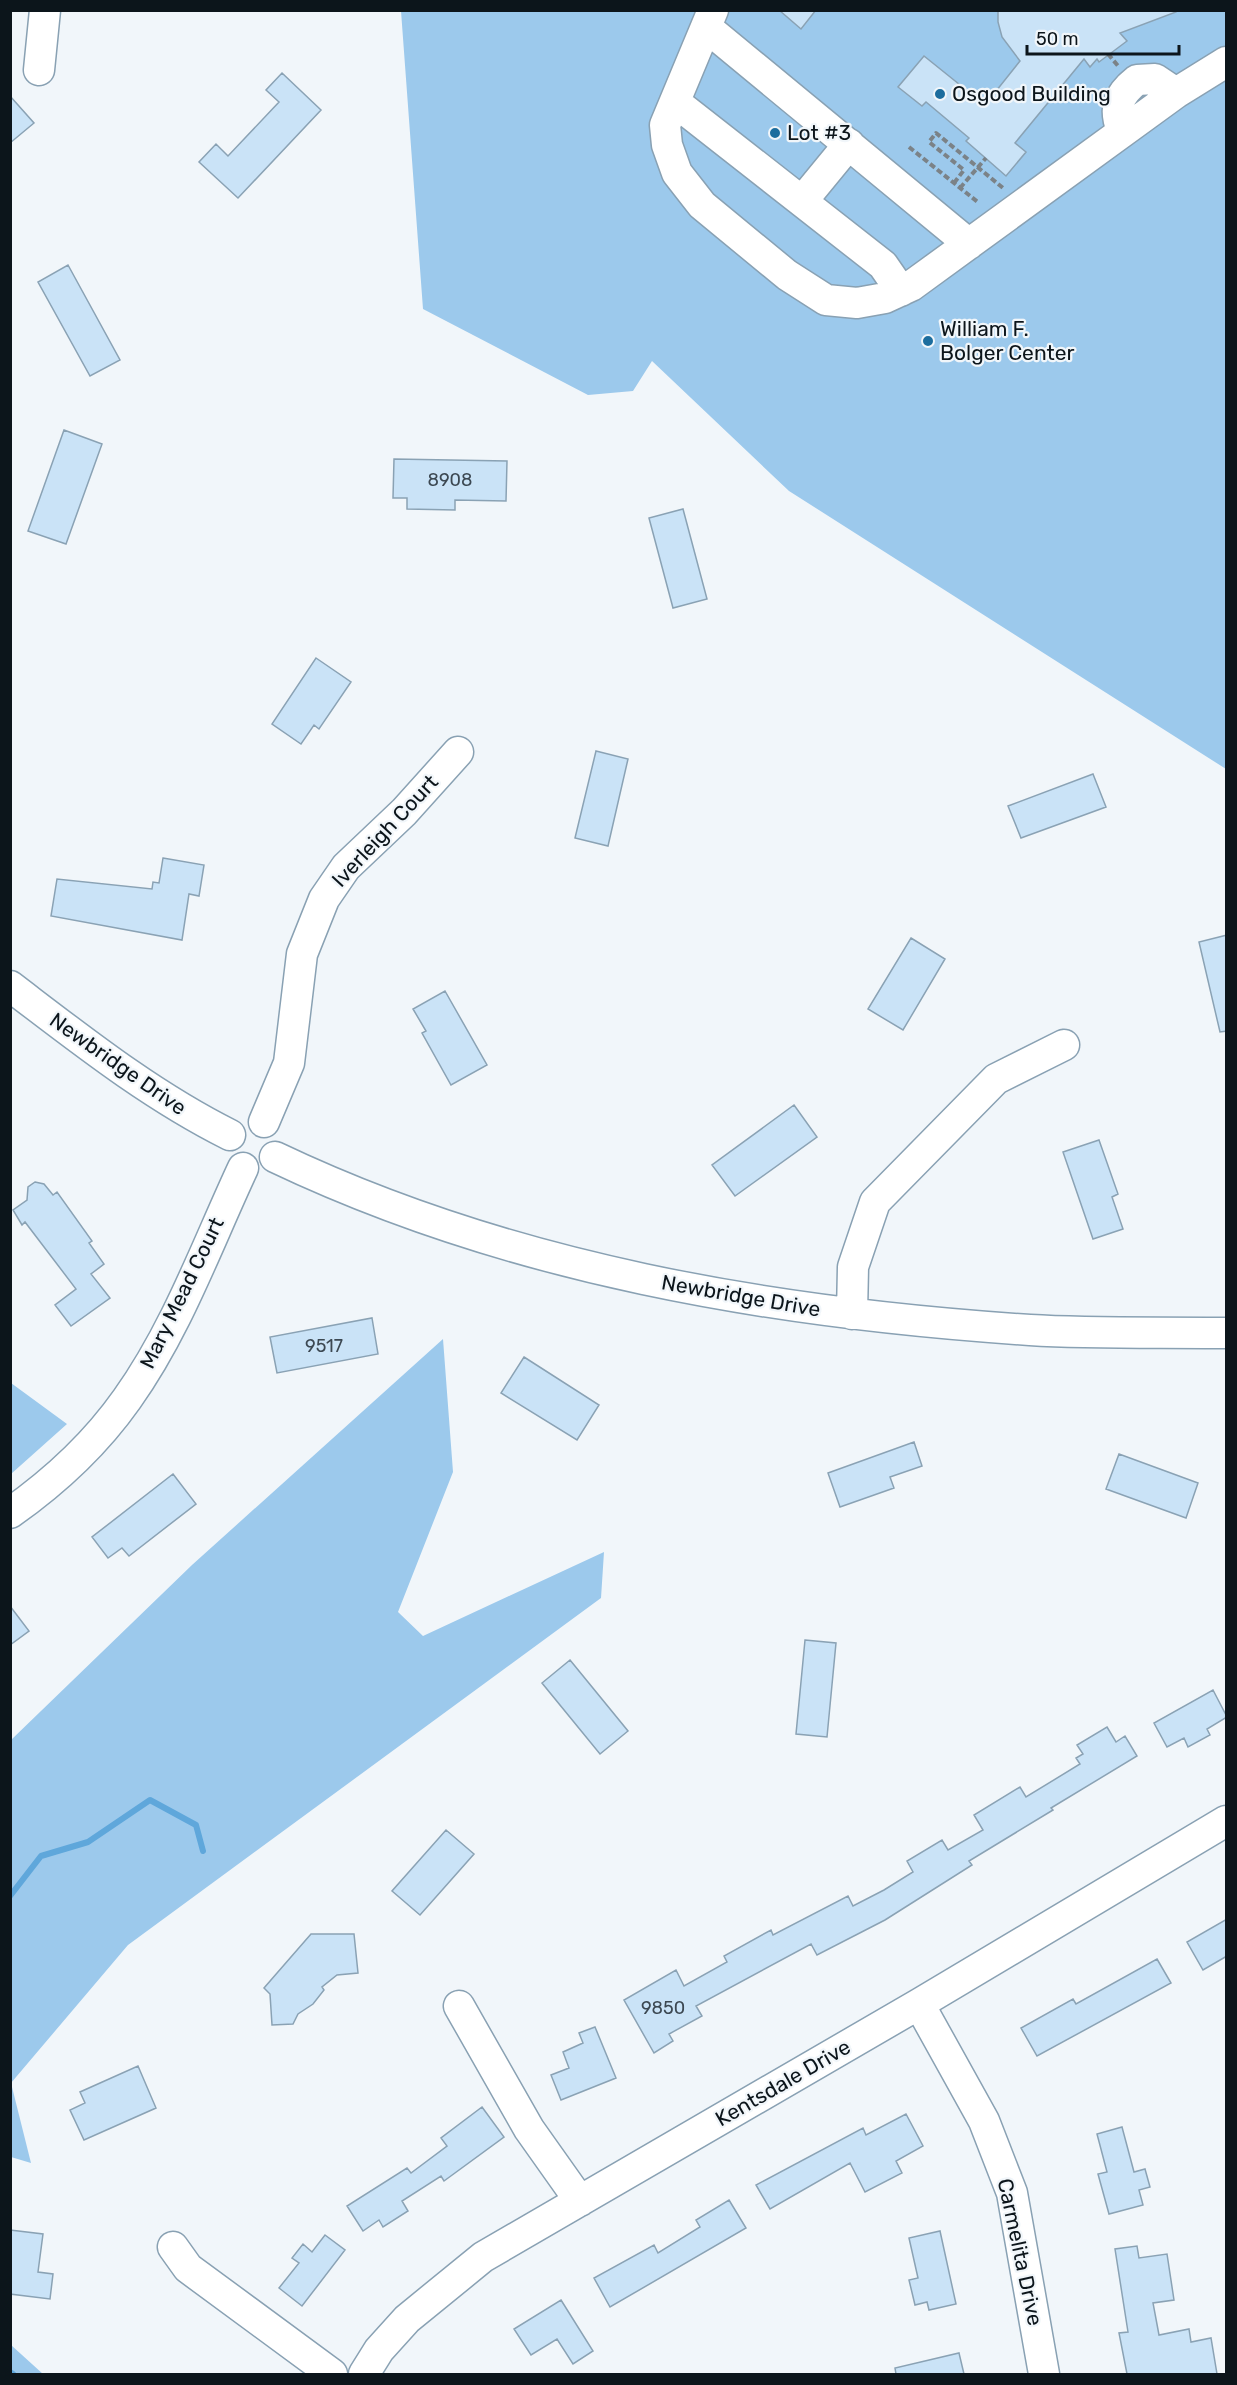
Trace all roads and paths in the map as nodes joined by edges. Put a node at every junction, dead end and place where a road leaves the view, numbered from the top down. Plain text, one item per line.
1 (45, 10) edge
2 (709, 19) edge
3 (1227, 62) edge
4 (39, 70) dead end
5 (675, 102) junction
6 (849, 144) junction
7 (909, 147) dead end
8 (986, 158) dead end
9 (976, 166) junction
10 (954, 183) junction
11 (960, 188) junction
12 (1004, 189) dead end
13 (803, 200) junction
14 (979, 203) dead end
15 (969, 244) junction
16 (901, 291) junction
17 (459, 752) dead end
18 (10, 986) edge
19 (1064, 1045) dead end
20 (264, 1122) junction
21 (230, 1135) junction
22 (275, 1157) junction
23 (243, 1167) junction
24 (852, 1314) junction
25 (1227, 1333) edge
26 (10, 1513) edge
27 (1227, 1821) edge
28 (919, 2004) junction
29 (459, 2006) dead end
30 (580, 2200) junction
31 (173, 2247) dead end
32 (333, 2374) edge
33 (364, 2374) edge
34 (1044, 2374) edge

1 - 4 street
2 - 5 street
2 - 6 street
3 - 15 street
5 - 13 street
5 - 16 street
6 - 13 street
6 - 15 street
7 - 10 path
8 - 9 path
9 - 10 path
9 - 11 path
9 - 12 path
10 - 11 path
11 - 14 path
13 - 16 street
15 - 16 street
17 - 20 street, Iverleigh Court
18 - 21 street, Newbridge Drive
19 - 24 street
20 - 21 street
20 - 22 street
21 - 23 street
22 - 23 street
22 - 24 street, Newbridge Drive
23 - 26 street, Mary Mead Court
24 - 25 street, Newbridge Drive
27 - 28 street, Kentsdale Drive
28 - 30 street, Kentsdale Drive
28 - 34 street, Carmelita Drive
29 - 30 street
30 - 33 street, Kentsdale Drive
31 - 32 street

